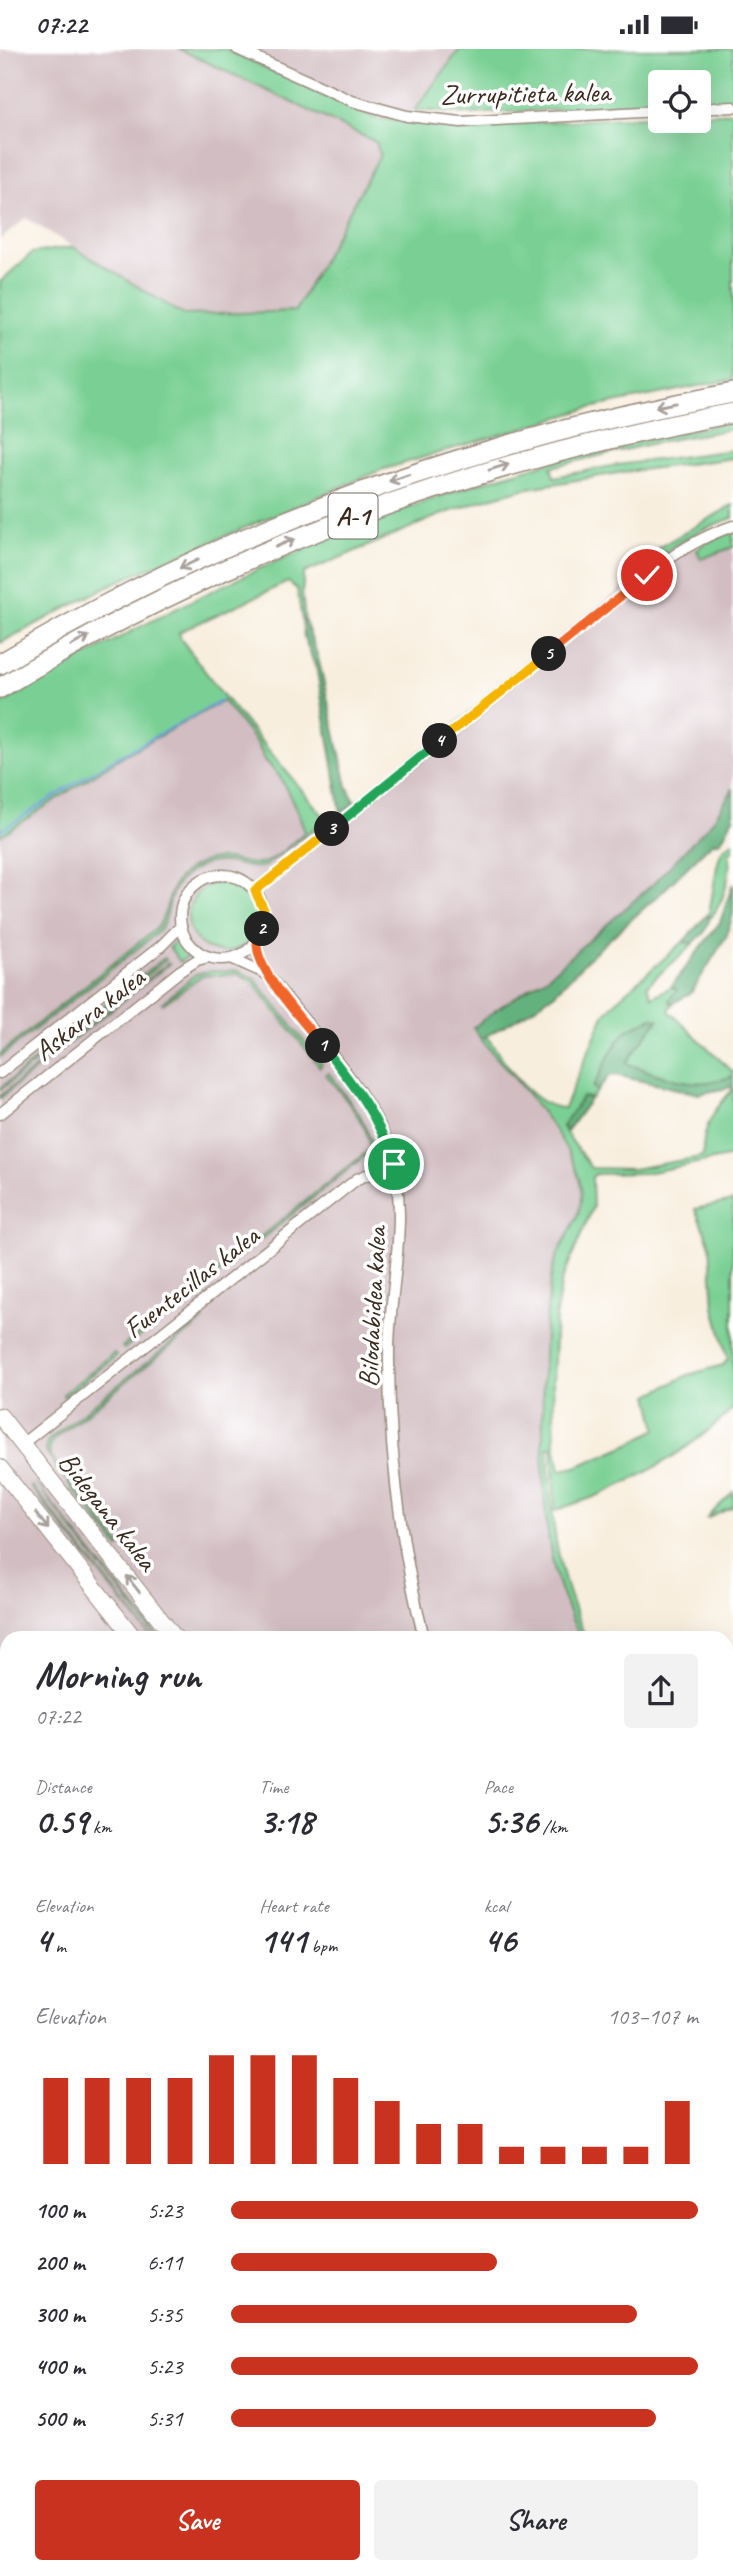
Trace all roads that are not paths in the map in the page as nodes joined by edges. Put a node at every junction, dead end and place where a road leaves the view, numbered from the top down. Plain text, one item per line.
1 (237, 49) edge
2 (733, 107) edge
3 (711, 108) edge
4 (648, 112) edge
5 (733, 393) edge
6 (733, 413) edge
7 (733, 526) edge
8 (89, 613) junction
9 (0, 656) edge
10 (0, 664) edge
11 (40, 664) junction
12 (0, 688) edge
13 (0, 697) edge
14 (255, 891) junction
15 (181, 926) junction
16 (257, 941) junction
17 (209, 957) junction
18 (231, 958) junction
19 (267, 974) junction
20 (0, 1073) edge
21 (0, 1114) edge
22 (394, 1164) junction
23 (0, 1416) edge
24 (22, 1444) junction
25 (0, 1468) edge
26 (128, 1631) edge
27 (169, 1631) edge
28 (422, 1631) edge

1 - 4 street, Zurrupitieta kalea
2 - 3 street
5 -> 8 highway, A-1
11 -> 6 highway, A-1
7 - 14 street
8 - 9 highway
8 - 10 highway, A-1
11 - 12 highway, A-1
11 - 13 highway
14 - 15 street
14 - 16 street
15 - 17 street
15 - 20 street, Askarra kalea
16 - 18 street
16 - 19 street, Bilodabidea kalea
17 - 18 street
17 - 21 street, Askarra kalea
18 - 19 street, Bilodabidea kalea
19 - 22 street, Bilodabidea kalea
22 - 24 street, Fuentecillas kalea
22 - 28 street, Bilodabidea kalea
23 - 24 street, Bidegana kalea
27 -> 24 street, Bidegana kalea
25 -> 26 street, Bidegana kalea

